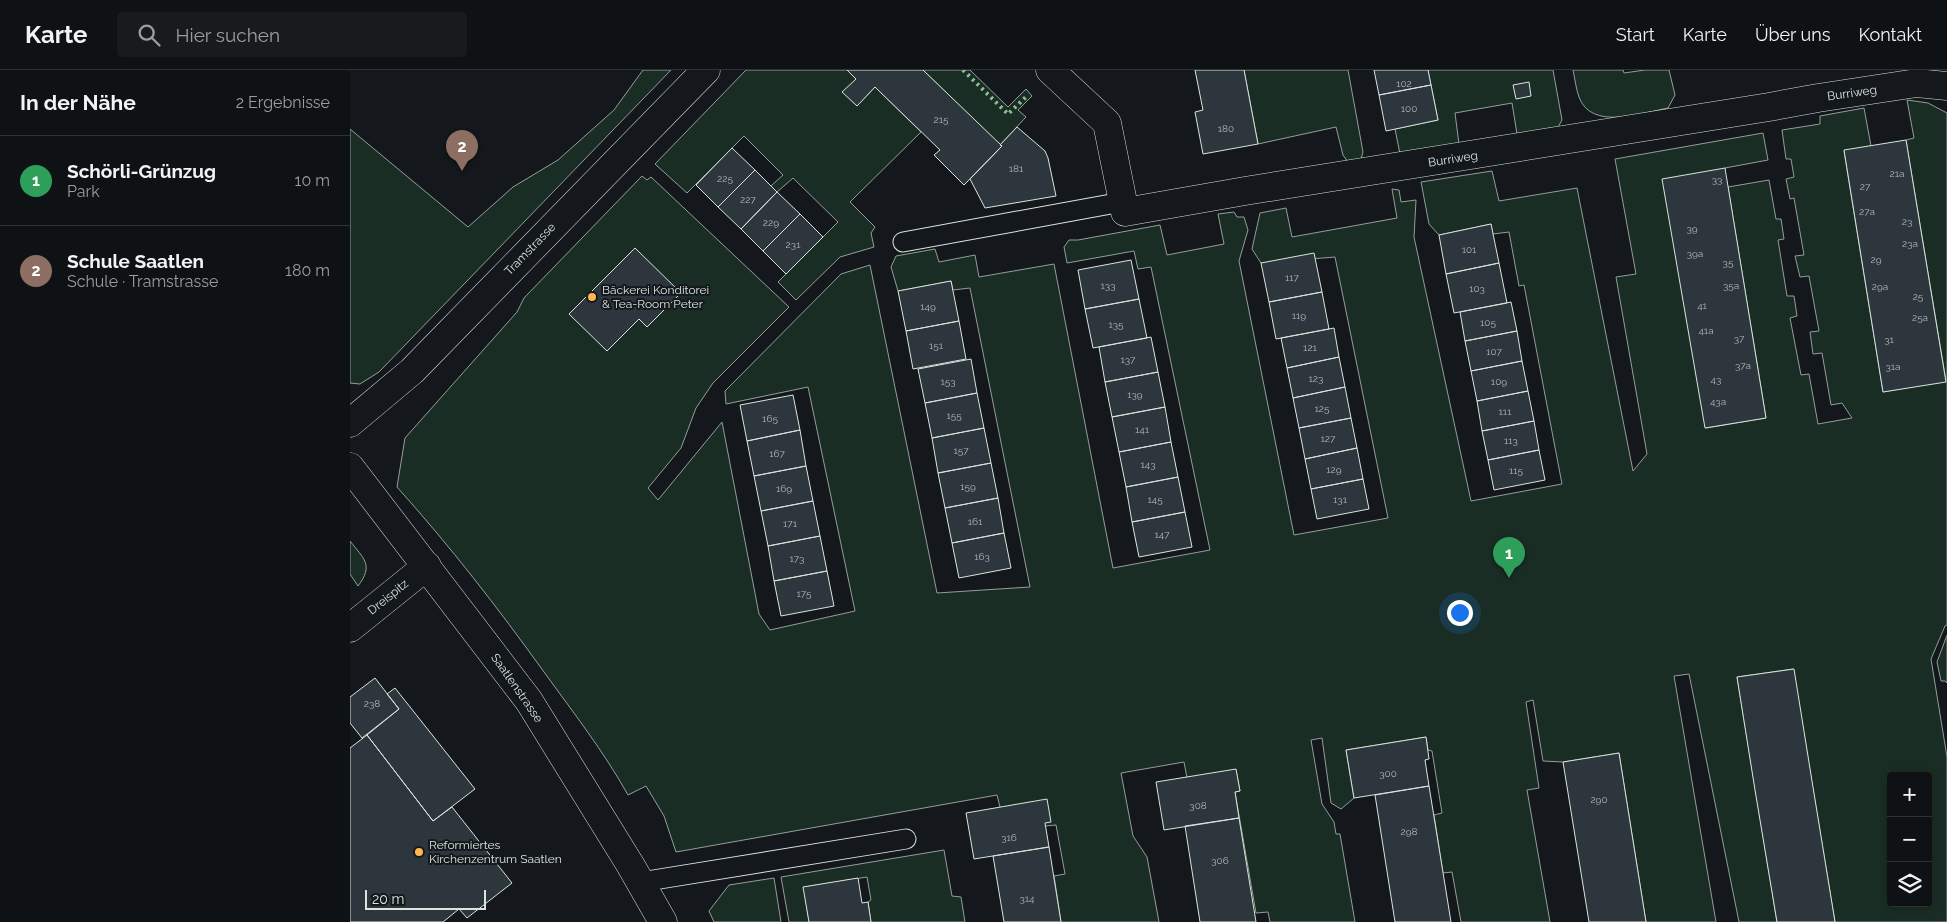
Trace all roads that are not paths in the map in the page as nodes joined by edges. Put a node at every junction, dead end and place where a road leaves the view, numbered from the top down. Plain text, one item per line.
1 (706, 70) edge
2 (1050, 70) edge
3 (1947, 86) edge
4 (1122, 202) junction
5 (903, 242) dead end
6 (350, 424) edge
7 (350, 467) edge
8 (427, 566) junction
9 (350, 628) edge
10 (906, 840) dead end
11 (641, 882) junction
12 (663, 922) edge

1 - 6 street, Tramstrasse
2 - 4 street
3 - 4 street, Burriweg
4 - 5 lane
7 - 8 street, Saatlenstrasse
8 - 9 street, Dreispitz
8 - 11 street, Saatlenstrasse
10 - 11 lane
11 - 12 street, Saatlenstrasse

